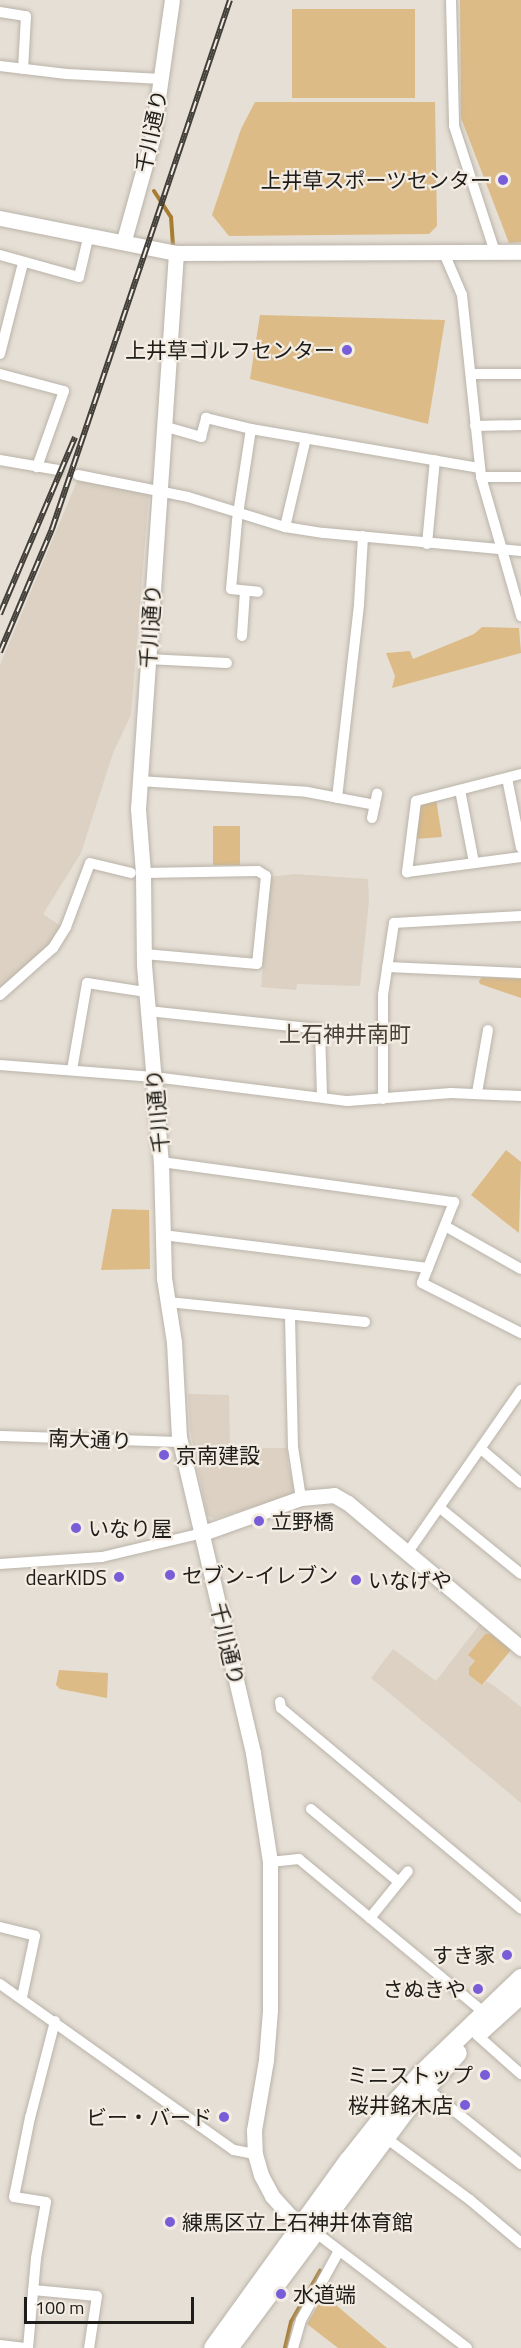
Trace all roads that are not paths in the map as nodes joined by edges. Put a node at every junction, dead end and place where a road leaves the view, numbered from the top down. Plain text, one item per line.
1 (172, 0) edge
2 (451, 0) edge
3 (0, 12) edge
4 (0, 66) edge
5 (23, 69) junction
6 (162, 79) junction
7 (0, 218) edge
8 (89, 234) junction
9 (124, 240) junction
10 (495, 252) junction
11 (521, 252) edge
12 (176, 253) junction
13 (444, 253) junction
14 (0, 255) edge
15 (23, 263) junction
16 (0, 354) edge
17 (0, 374) edge
18 (471, 374) junction
19 (521, 374) edge
20 (521, 425) edge
21 (164, 426) junction
22 (475, 426) junction
23 (251, 429) junction
24 (306, 438) junction
25 (0, 460) edge
26 (435, 460) junction
27 (37, 467) junction
28 (58, 470) dead end
29 (480, 472) junction
30 (78, 475) dead end
31 (521, 477) edge
32 (159, 490) junction
33 (239, 513) junction
34 (285, 526) junction
35 (363, 536) junction
36 (427, 544) junction
37 (502, 551) junction
38 (521, 551) edge
39 (245, 591) junction
40 (258, 592) dead end
41 (521, 616) edge
42 (242, 636) dead end
43 (147, 659) junction
44 (227, 663) dead end
45 (521, 774) edge
46 (507, 777) junction
47 (139, 781) junction
48 (460, 790) junction
49 (377, 794) dead end
50 (337, 798) junction
51 (375, 806) junction
52 (372, 818) dead end
53 (521, 848) edge
54 (521, 857) edge
55 (474, 863) junction
56 (137, 873) junction
57 (521, 916) edge
58 (144, 954) junction
59 (387, 967) junction
60 (521, 973) edge
61 (146, 992) junction
62 (0, 995) edge
63 (148, 1011) junction
64 (488, 1030) dead end
65 (0, 1065) edge
66 (72, 1070) junction
67 (154, 1077) junction
68 (477, 1093) junction
69 (521, 1096) edge
70 (322, 1097) junction
71 (383, 1099) junction
72 (161, 1162) junction
73 (445, 1227) junction
74 (163, 1235) junction
75 (428, 1268) junction
76 (521, 1269) edge
77 (168, 1302) junction
78 (290, 1316) junction
79 (365, 1322) dead end
80 (521, 1333) edge
81 (520, 1393) edge
82 (0, 1436) edge
83 (181, 1442) junction
84 (481, 1449) junction
85 (521, 1483) edge
86 (301, 1498) junction
87 (440, 1508) junction
88 (203, 1533) junction
89 (408, 1552) junction
90 (0, 1564) edge
91 (521, 1574) edge
92 (521, 1648) edge
93 (280, 1702) dead end
94 (311, 1809) dead end
95 (270, 1862) junction
96 (408, 1871) dead end
97 (399, 1882) junction
98 (521, 1910) edge
99 (370, 1918) junction
100 (0, 1927) edge
101 (521, 1978) edge
102 (0, 1985) edge
103 (521, 1995) edge
104 (22, 1998) junction
105 (483, 2012) junction
106 (55, 2021) junction
107 (477, 2036) junction
108 (521, 2074) edge
109 (426, 2088) junction
110 (386, 2138) junction
111 (255, 2154) junction
112 (521, 2164) edge
113 (308, 2229) junction
114 (521, 2243) edge
115 (339, 2251) junction
116 (33, 2290) junction
117 (0, 2345) edge
118 (27, 2348) edge
119 (89, 2348) edge
120 (213, 2348) edge
121 (229, 2348) edge
122 (293, 2348) edge
123 (467, 2348) edge

1 - 6 main road, 千川通り
2 - 10 street
3 - 5 street
4 - 5 street
5 - 6 street
6 - 9 main road, 千川通り
7 - 8 main road
8 - 9 main road
8 - 15 street
9 - 12 main road
10 - 11 main road
10 - 13 main road
12 - 13 main road
12 - 21 main road, 千川通り
13 - 18 street
14 - 15 street
15 - 16 street
17 - 27 street
18 - 19 street
18 - 22 street
20 - 22 street
21 - 23 street
21 - 32 main road, 千川通り
22 - 29 street
23 - 24 street
23 - 33 street
24 - 26 street
24 - 34 street
25 - 27 street
26 - 29 street
26 - 36 street
27 - 28 street
29 - 31 street
29 - 37 street
30 - 32 street
32 - 33 street
32 - 43 main road, 千川通り
33 - 34 street
33 - 39 street
34 - 35 street
35 - 36 street
35 - 50 street
36 - 37 street
37 - 38 street
37 - 41 street
39 - 40 street
39 - 42 street
43 - 44 street
43 - 47 main road, 千川通り
45 - 46 street
46 - 48 street
46 - 53 street
47 - 50 street
47 - 56 main road, 千川通り
48 - 55 street
48 - 55 street
49 - 51 street
50 - 51 street
51 - 52 street
54 - 55 street
56 - 58 main road, 千川通り
56 - 58 street
56 - 62 street
57 - 59 street
58 - 61 main road, 千川通り
59 - 60 street
59 - 71 street
61 - 63 main road, 千川通り
61 - 66 street
63 - 67 main road, 千川通り
63 - 70 street
64 - 68 street
65 - 66 street
66 - 67 street
67 - 70 street
67 - 72 main road, 千川通り
68 - 69 street
68 - 71 street
70 - 71 street
72 - 73 street
72 - 74 main road, 千川通り
73 - 75 street
73 - 76 street
74 - 75 street
74 - 77 main road, 千川通り
75 - 80 street
77 - 78 street
77 - 83 main road, 千川通り
78 - 79 street
78 - 86 street
81 - 84 street
82 - 83 street, 南大通り
83 - 88 main road, 千川通り
84 - 85 street
84 - 87 street
86 - 88 main road
86 - 89 main road
87 - 89 street
87 - 91 street
88 - 90 street
88 - 95 main road, 千川通り
89 - 92 main road
93 - 98 street
94 - 97 street
95 - 99 street
95 - 111 main road, 千川通り
96 - 97 street
97 - 99 street
99 - 105 street
100 - 104 street
101 - 105 main road
102 - 104 street
103 - 107 main road
104 - 106 street
105 - 113 main road
106 - 111 street
106 - 116 street
107 - 108 street
107 - 109 main road
109 - 110 main road
109 - 112 street
110 - 113 main road
110 - 114 street
111 - 113 main road, 千川通り
113 - 115 street
113 - 120 main road
113 - 121 main road
115 - 122 street
115 - 123 street
116 - 118 street
116 - 119 street
117 - 118 street

